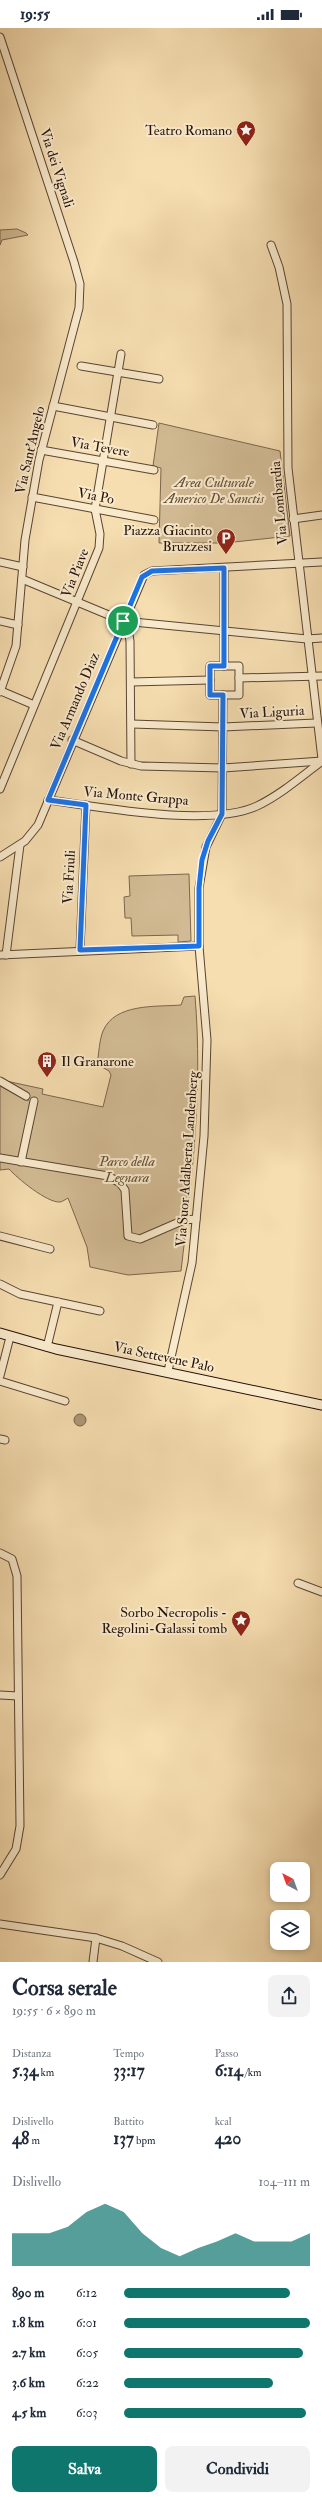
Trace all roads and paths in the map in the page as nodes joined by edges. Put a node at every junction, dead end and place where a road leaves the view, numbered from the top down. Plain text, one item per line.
1 (0, 37) edge
2 (271, 245) dead end
3 (79, 308) joint
4 (121, 354) dead end
5 (81, 366) dead end
6 (118, 372) junction
7 (159, 380) dead end
8 (53, 406) junction
9 (110, 418) junction
10 (154, 425) dead end
11 (41, 450) junction
12 (103, 462) junction
13 (154, 470) dead end
14 (32, 497) junction
15 (95, 509) junction
16 (322, 516) edge
17 (293, 519) junction
18 (154, 520) dead end
19 (0, 562) edge
20 (322, 562) edge
21 (298, 564) junction
22 (23, 567) junction
23 (224, 568) junction
24 (22, 579) junction
25 (77, 603) junction
26 (0, 621) edge
27 (123, 621) junction
28 (18, 625) junction
29 (224, 631) junction
30 (322, 638) edge
31 (307, 639) junction
32 (224, 666) junction
33 (322, 676) edge
34 (312, 677) junction
35 (239, 678) junction
36 (210, 680) junction
37 (131, 682) junction
38 (0, 692) edge
39 (223, 695) junction
40 (34, 705) junction
41 (316, 723) junction
42 (132, 724) junction
43 (223, 727) junction
44 (72, 740) junction
45 (322, 760) edge
46 (131, 764) junction
47 (223, 768) junction
48 (0, 789) edge
49 (48, 800) junction
50 (86, 805) junction
51 (222, 814) junction
52 (20, 845) junction
53 (0, 857) edge
54 (199, 946) junction
55 (80, 950) junction
56 (3, 955) edge
57 (0, 1081) edge
58 (26, 1096) dead end
59 (34, 1101) dead end
60 (0, 1158) edge
61 (21, 1162) junction
62 (196, 1219) junction
63 (0, 1236) edge
64 (50, 1249) dead end
65 (0, 1284) edge
66 (58, 1302) junction
67 (100, 1311) dead end
68 (0, 1333) edge
69 (10, 1337) junction
70 (47, 1347) junction
71 (168, 1371) junction
72 (0, 1376) edge
73 (0, 1381) edge
74 (65, 1401) dead end
75 (322, 1405) edge
76 (0, 1554) edge
77 (298, 1583) dead end
78 (322, 1592) edge
79 (0, 1696) edge
80 (18, 1696) junction
81 (0, 1874) edge
82 (0, 1924) edge
83 (96, 1938) junction
84 (93, 1962) edge
85 (158, 1962) edge

1 - 3 street, Via dei Vignali
2 - 17 street, Via Lombardia
3 - 8 street, Via Sant'Angelo
4 - 6 street, Via Piave
5 - 6 street
6 - 7 street
6 - 9 street, Via Piave
8 - 9 street
8 - 11 street, Via Sant'Angelo
9 - 10 street
9 - 12 street, Via Piave
11 - 12 street, Via Tevere
11 - 14 street, Via Sant'Angelo
12 - 13 street, Via Tevere
12 - 15 street, Via Piave
14 - 15 street, Via Po
14 - 22 street, Via Sant'Angelo
15 - 18 street, Via Po
15 - 25 street, Via Piave
16 - 17 street
17 - 21 street, Via Lombardia
19 - 22 street
20 - 21 street, Via Armando Diaz
21 - 23 street, Via Armando Diaz
21 - 31 street, Via Lombardia
22 - 24 street, Via Sant'Angelo
23 - 27 street, Via Armando Diaz
23 - 29 street
24 - 25 street
24 - 28 street, Via Sant'Angelo
25 - 27 street
25 - 40 street, Via Piave
26 - 28 street
27 - 29 street
27 - 37 street
27 - 44 street, Via Armando Diaz
28 - 38 street, Via Sant'Angelo
29 - 31 street
29 - 32 street
30 - 31 street
31 - 34 street, Via Lombardia
32 - 35 street
32 - 36 street
33 - 34 street
34 - 35 street
34 - 41 street, Via Lombardia
35 - 39 street
36 - 37 street
36 - 39 street
37 - 42 street
38 - 40 street
39 - 43 street
40 - 48 street, Via Piave
41 - 43 street, Via Liguria
41 - 45 street, Via Lombardia
42 - 43 street, Via Liguria
42 - 46 street
43 - 47 street
44 - 46 street
44 - 49 street, Via Armando Diaz
45 - 47 street
45 - 51 street, Via Monte Grappa
46 - 47 street
47 - 51 street
49 - 50 street, Via Monte Grappa
49 - 52 street, Via Armando Diaz
50 - 51 street, Via Monte Grappa
50 - 55 street, Via Friuli
51 - 54 street, Via Suor Adalberta Landenberg
52 - 53 street, Via Armando Diaz
52 - 56 street
54 - 55 street
54 - 62 street, Via Suor Adalberta Landenberg
55 - 56 street
57 - 58 street
59 - 61 street
60 - 61 street
61 - 62 street
62 - 71 street, Via Suor Adalberta Landenberg
63 - 64 street
65 - 66 street
66 - 67 street
66 - 70 street
68 - 69 street, Via Settevene Palo
69 - 70 street, Via Settevene Palo
69 - 72 street
70 - 71 street, Via Settevene Palo
71 - 75 street, Via Settevene Palo
73 - 74 street
76 - 80 street
77 - 78 street
79 - 80 street
80 - 81 street
82 - 83 street
83 - 84 street
83 - 85 street

